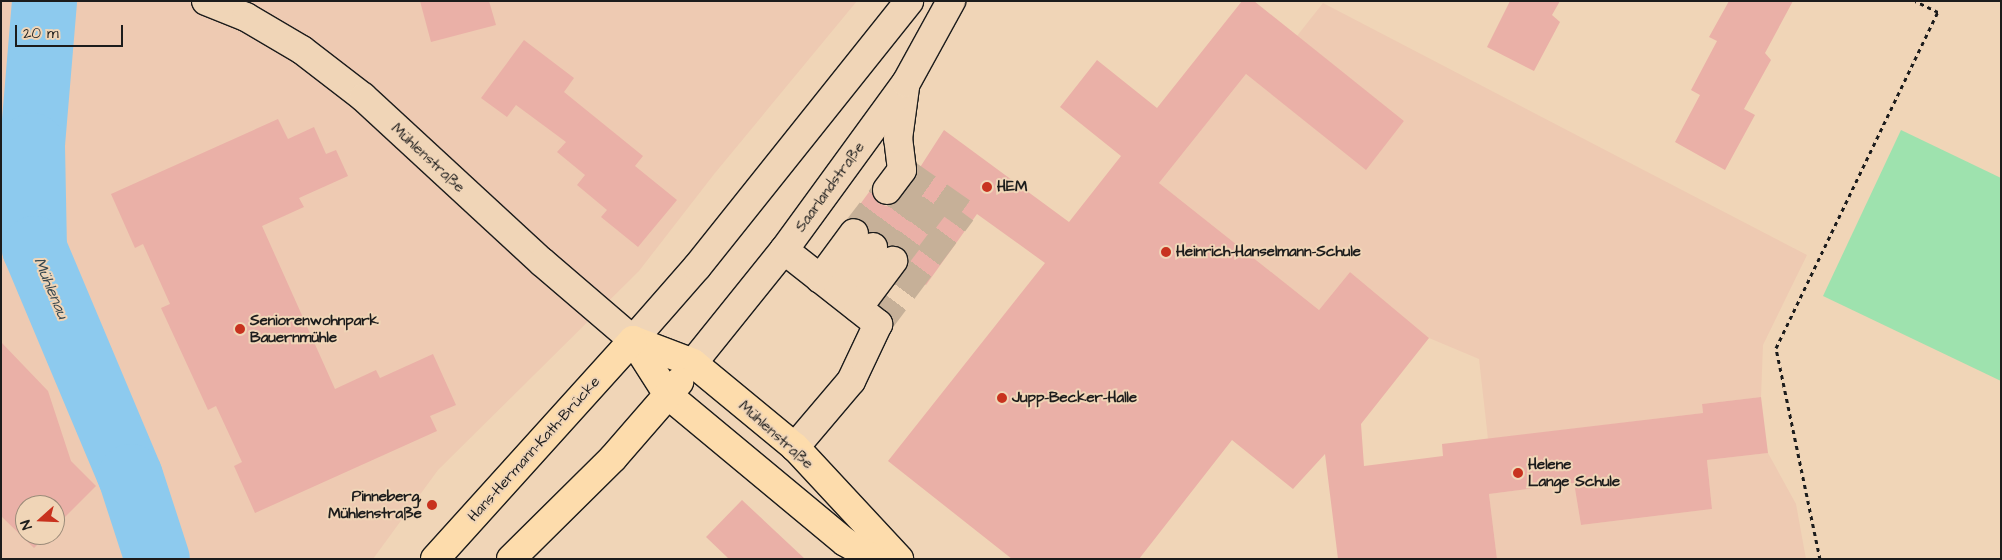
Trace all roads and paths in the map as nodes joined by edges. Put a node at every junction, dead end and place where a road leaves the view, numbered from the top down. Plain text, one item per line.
1 (206, 1) edge
2 (909, 1) edge
3 (951, 1) edge
4 (1915, 1) edge
5 (906, 83) junction
6 (887, 190) tunnel mouth
7 (784, 250) junction
8 (838, 293) junction
9 (633, 340) junction
10 (693, 363) junction
11 (668, 395) junction
12 (794, 448) junction
13 (435, 559) edge
14 (511, 559) edge
15 (874, 559) edge
16 (899, 559) edge
17 (1820, 559) edge

1 - 9 street, Mühlenstraße
2 - 9 street
3 - 5 street, Saarlandstraße
4 - 17 path
5 - 6 street
5 - 7 street, Saarlandstraße
7 - 8 street
7 - 10 street, Saarlandstraße
8 - 8 street
8 - 12 street
9 - 10 main road, Mühlenstraße
9 - 11 main road, Mühlenstraße
9 - 13 main road, Hans-Hermann-Kath-Brücke
10 - 11 main road
10 - 12 main road, Mühlenstraße
11 - 14 main road
11 - 15 main road, Mühlenstraße
12 - 16 main road, Mühlenstraße

